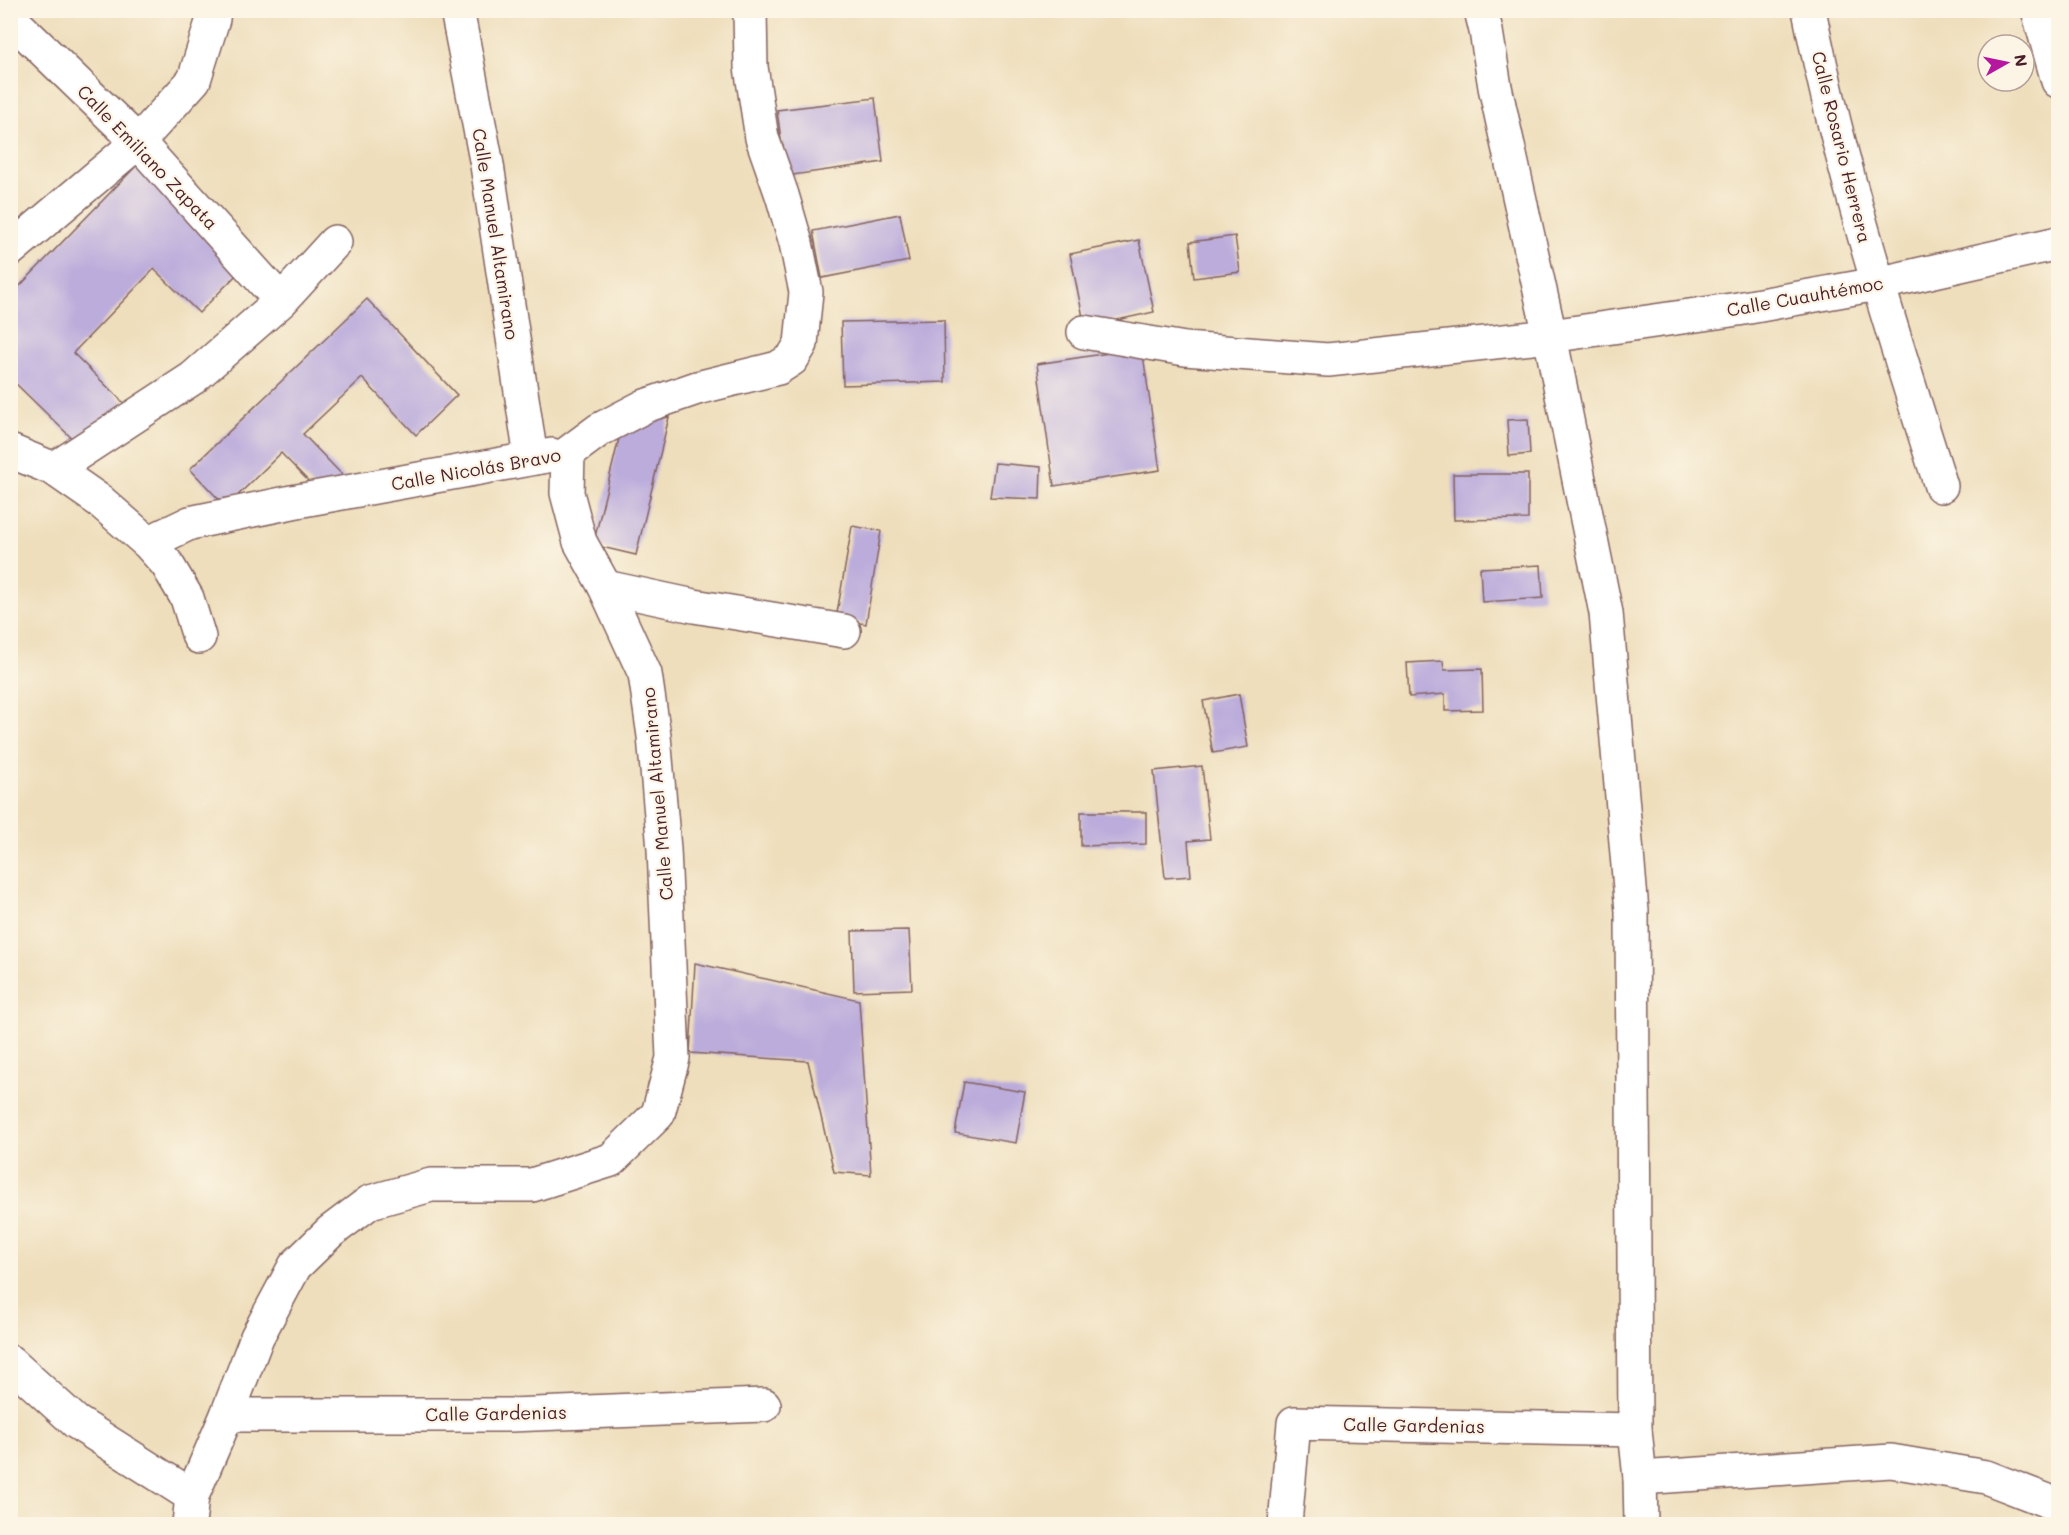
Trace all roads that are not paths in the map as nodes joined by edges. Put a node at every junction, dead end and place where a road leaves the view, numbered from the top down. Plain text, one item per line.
1 (214, 10) edge
2 (457, 10) edge
3 (750, 10) edge
4 (1481, 10) edge
5 (1809, 10) edge
6 (2038, 10) edge
7 (10, 18) edge
8 (2058, 81) edge
9 (138, 142) junction
10 (335, 242) dead end
11 (2058, 243) edge
12 (10, 250) edge
13 (1877, 284) junction
14 (281, 301) junction
15 (1084, 332) dead end
16 (1550, 336) junction
17 (10, 451) edge
18 (568, 453) junction
19 (531, 458) junction
20 (54, 469) junction
21 (1941, 486) dead end
22 (148, 543) junction
23 (605, 587) junction
24 (844, 631) dead end
25 (199, 637) dead end
26 (10, 1362) edge
27 (764, 1405) dead end
28 (227, 1415) junction
29 (1635, 1430) junction
30 (1640, 1478) junction
31 (2058, 1505) edge
32 (190, 1510) edge
33 (1285, 1524) edge
34 (1641, 1524) edge

1 - 9 street
2 - 19 street, Calle Manuel Altamirano
3 - 18 street, Calle Nicolás Bravo
4 - 16 street
5 - 13 street, Calle Rosario Herrera
6 - 8 street
7 - 9 street, Calle Emiliano Zapata
9 - 12 street
9 - 14 street, Calle Emiliano Zapata
10 - 14 street
11 - 13 street, Calle Cuauhtémoc
13 - 16 street, Calle Cuauhtémoc
13 - 21 street, Calle Rosario Herrera
14 - 20 street
15 - 16 street, Calle Cuauhtémoc
16 - 29 street
17 - 20 street
18 - 19 street, Calle Nicolás Bravo
18 - 23 street, Calle Manuel Altamirano
19 - 22 street, Calle Nicolás Bravo
20 - 22 street
22 - 25 street
23 - 24 street
23 - 28 street, Calle Manuel Altamirano
26 - 32 street
27 - 28 street, Calle Gardenias
28 - 32 street
29 - 30 street
29 - 33 street, Calle Gardenias
30 - 31 street
30 - 34 street

